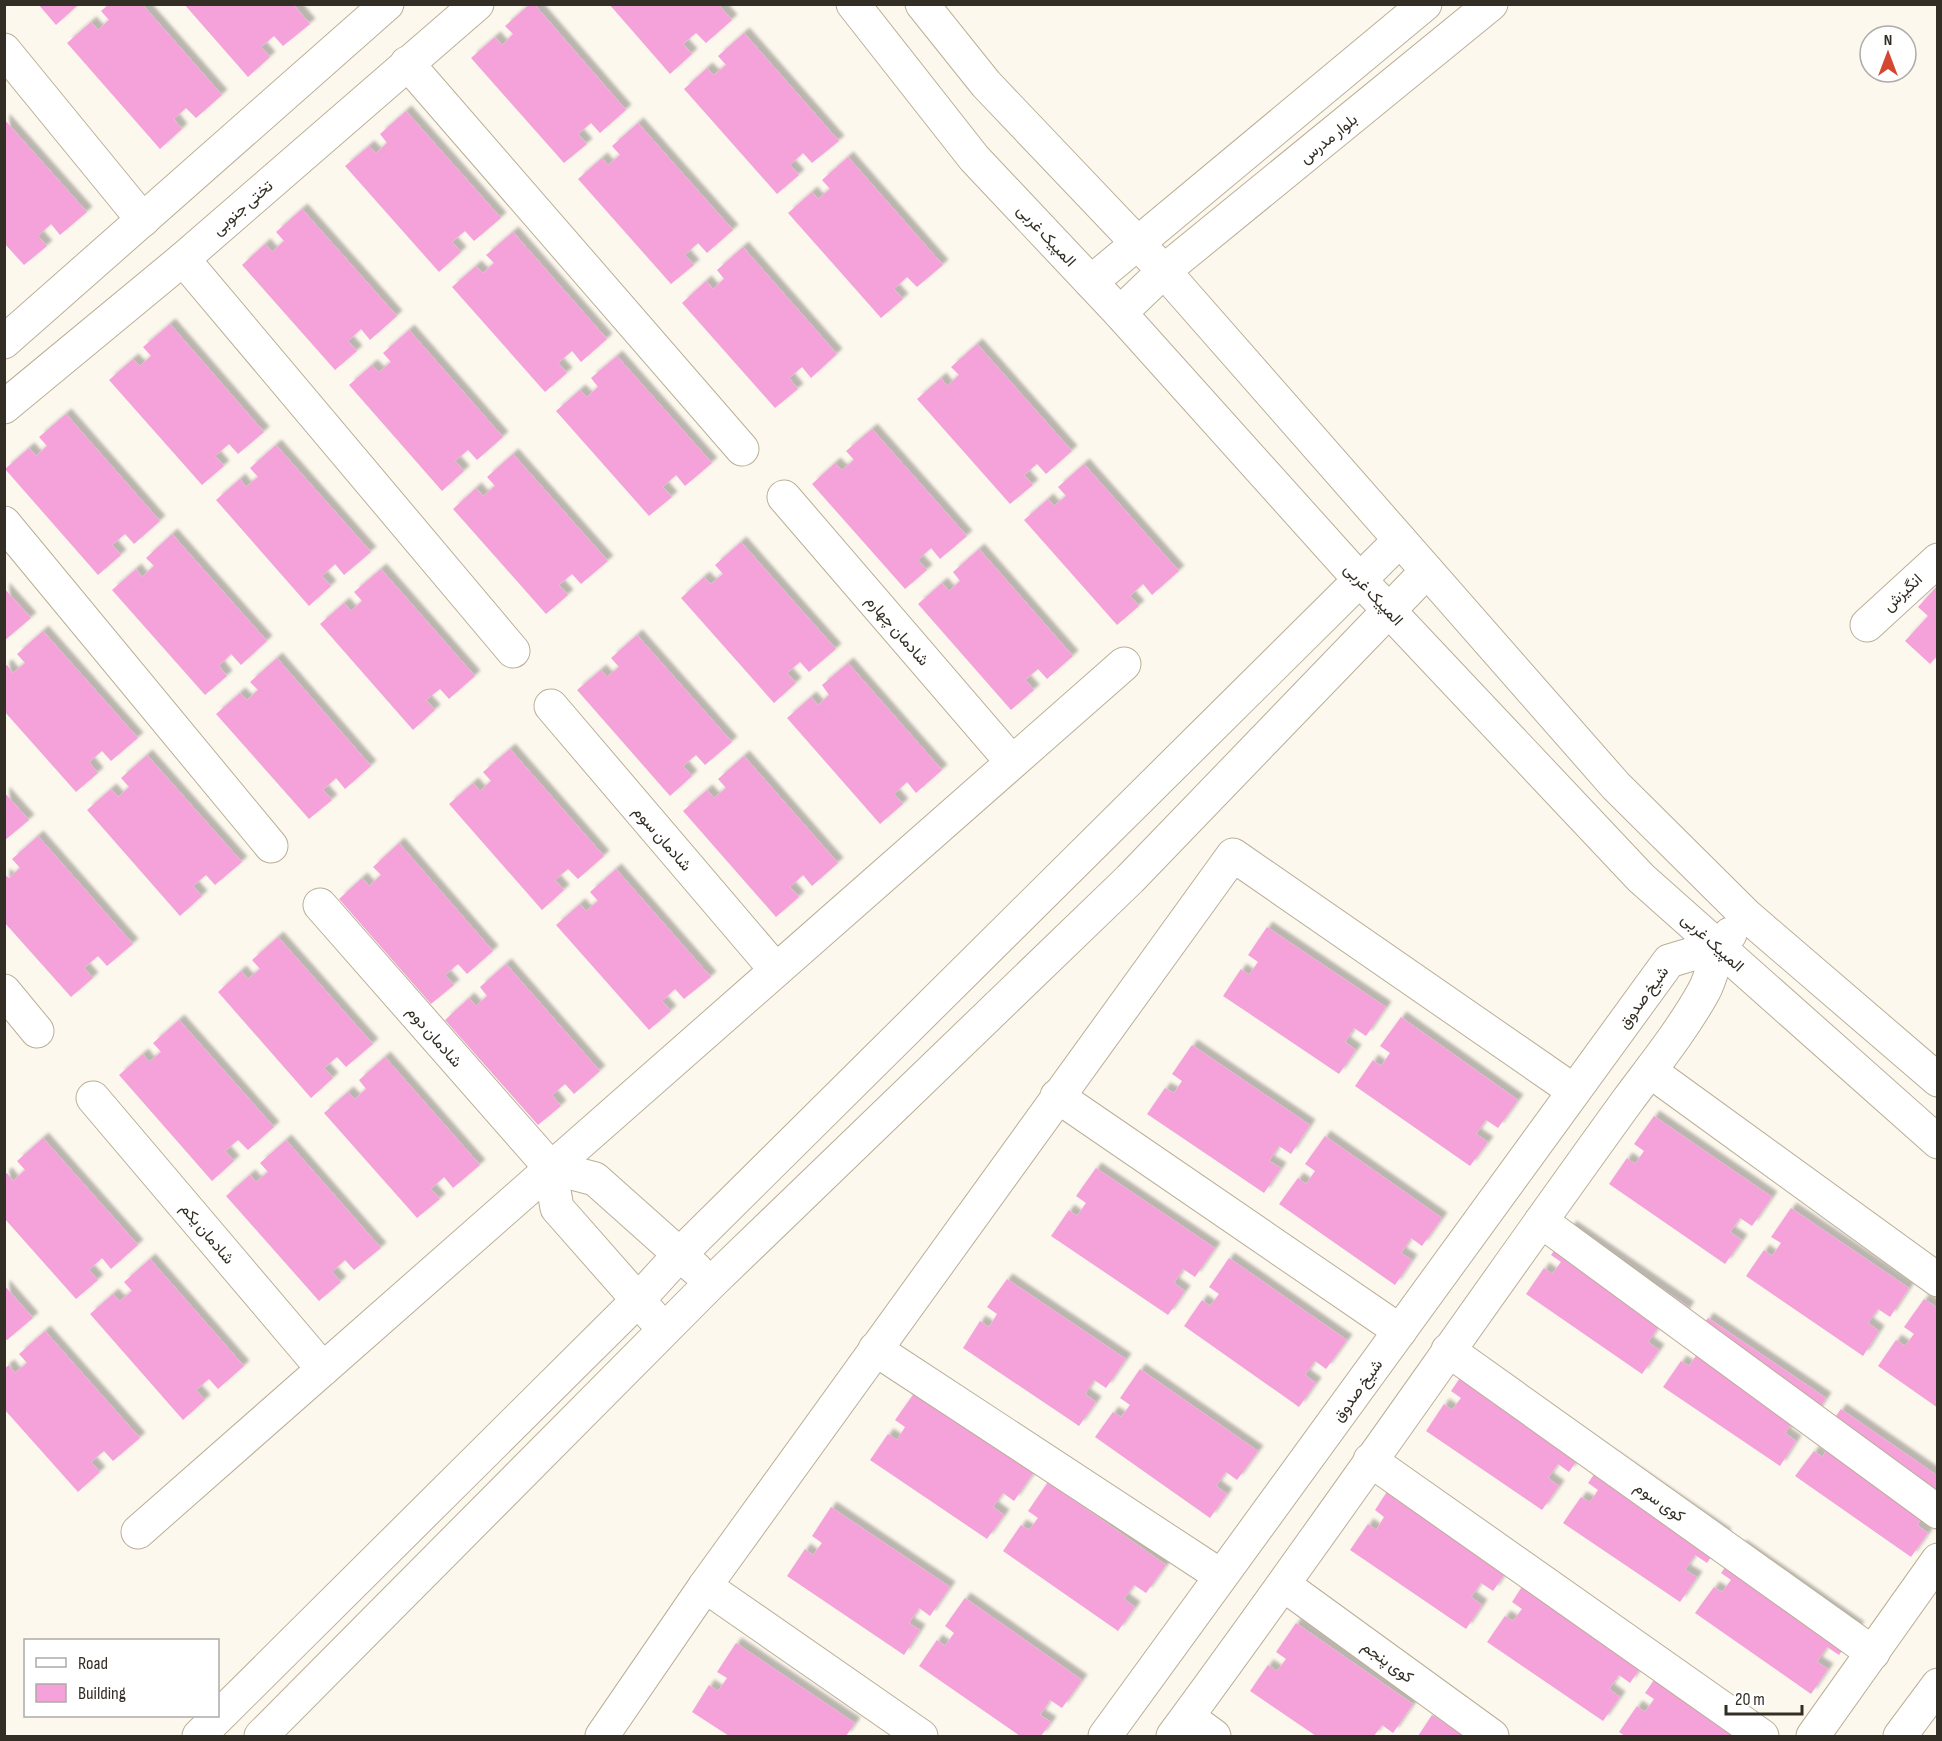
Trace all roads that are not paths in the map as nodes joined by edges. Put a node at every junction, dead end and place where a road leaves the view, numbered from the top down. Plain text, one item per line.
1 (477, 4) edge
2 (853, 4) edge
3 (922, 4) edge
4 (1425, 4) edge
5 (1491, 4) edge
6 (373, 9) edge
7 (4, 50) edge
8 (408, 63) junction
9 (143, 220) junction
10 (1137, 243) junction
11 (183, 259) junction
12 (1164, 271) junction
13 (1091, 282) junction
14 (1120, 313) junction
15 (4, 342) edge
16 (4, 407) edge
17 (742, 449) dead end
18 (784, 497) dead end
19 (4, 523) edge
20 (1400, 540) junction
21 (1938, 560) edge
22 (1426, 571) junction
23 (1360, 580) junction
24 (1389, 611) junction
25 (1867, 625) dead end
26 (513, 651) dead end
27 (1124, 664) dead end
28 (550, 706) dead end
29 (1012, 762) junction
30 (271, 846) dead end
31 (320, 905) dead end
32 (1746, 915) junction
33 (1719, 946) junction
34 (776, 970) junction
35 (4, 991) edge
36 (37, 1031) dead end
37 (1650, 1071) junction
38 (1938, 1080) edge
39 (1574, 1091) junction
40 (1057, 1096) junction
41 (93, 1098) dead end
42 (1938, 1142) edge
43 (550, 1167) junction
44 (1541, 1221) junction
45 (680, 1254) junction
46 (1938, 1280) edge
47 (711, 1283) junction
48 (638, 1300) junction
49 (664, 1329) junction
50 (1400, 1331) junction
51 (875, 1349) junction
52 (1448, 1350) junction
53 (323, 1369) junction
54 (1370, 1460) junction
55 (1938, 1512) edge
56 (138, 1532) dead end
57 (1938, 1560) edge
58 (1221, 1576) junction
59 (1284, 1585) junction
60 (705, 1586) junction
61 (1873, 1653) junction
62 (1938, 1685) edge
63 (1181, 1727) edge
64 (199, 1737) edge
65 (261, 1737) edge
66 (602, 1737) edge
67 (921, 1737) edge
68 (1105, 1737) edge
69 (1214, 1737) edge
70 (1492, 1737) edge
71 (1762, 1737) edge
72 (1813, 1737) edge
73 (1900, 1737) edge

1 - 8 street, تختی جنوبی
2 - 13 street, المپیک غربی
3 - 10 street
4 - 10 street
5 - 12 street, بلوار مدرس
6 - 9 street
7 - 9 street
8 - 11 street, تختی جنوبی
8 - 17 street
9 - 15 street
10 - 12 street
10 - 13 street
11 - 16 street, تختی جنوبی
11 - 26 street
12 - 14 street, بلوار مدرس
12 - 20 street
13 - 14 street, المپیک غربی
14 - 23 street, المپیک غربی
18 - 29 street, شادمان چهارم
19 - 30 street
20 - 22 street
20 - 23 street
21 - 25 street, انگیزش
22 - 24 street
22 - 32 street
23 - 24 street, المپیک غربی
23 - 45 street
24 - 33 street, المپیک غربی
24 - 47 street
27 - 29 street
28 - 34 street, شادمان سوم
29 - 34 street
31 - 43 street, شادمان دوم
32 - 33 street
32 - 38 street
33 - 37 street
33 - 39 street, شیخ صدوق
33 - 42 street, المپیک غربی
34 - 43 street
35 - 36 street
37 - 44 street
37 - 46 street
39 - 40 street
39 - 50 street, شیخ صدوق
40 - 50 street
40 - 51 street
41 - 53 street, شادمان یکم
43 - 45 street
43 - 48 street
43 - 53 street
44 - 52 street
44 - 55 street
45 - 47 street
45 - 48 street
47 - 49 street
48 - 49 street
48 - 64 street
49 - 65 street
50 - 58 street, شیخ صدوق
51 - 58 street
51 - 60 street
52 - 54 street
52 - 61 street, کوی سوم
53 - 56 street
54 - 59 street
54 - 71 street
57 - 61 street
58 - 68 street, شیخ صدوق
59 - 63 street
59 - 70 street, کوی پنجم
60 - 66 street
60 - 67 street
61 - 72 street
62 - 73 street
63 - 69 street

